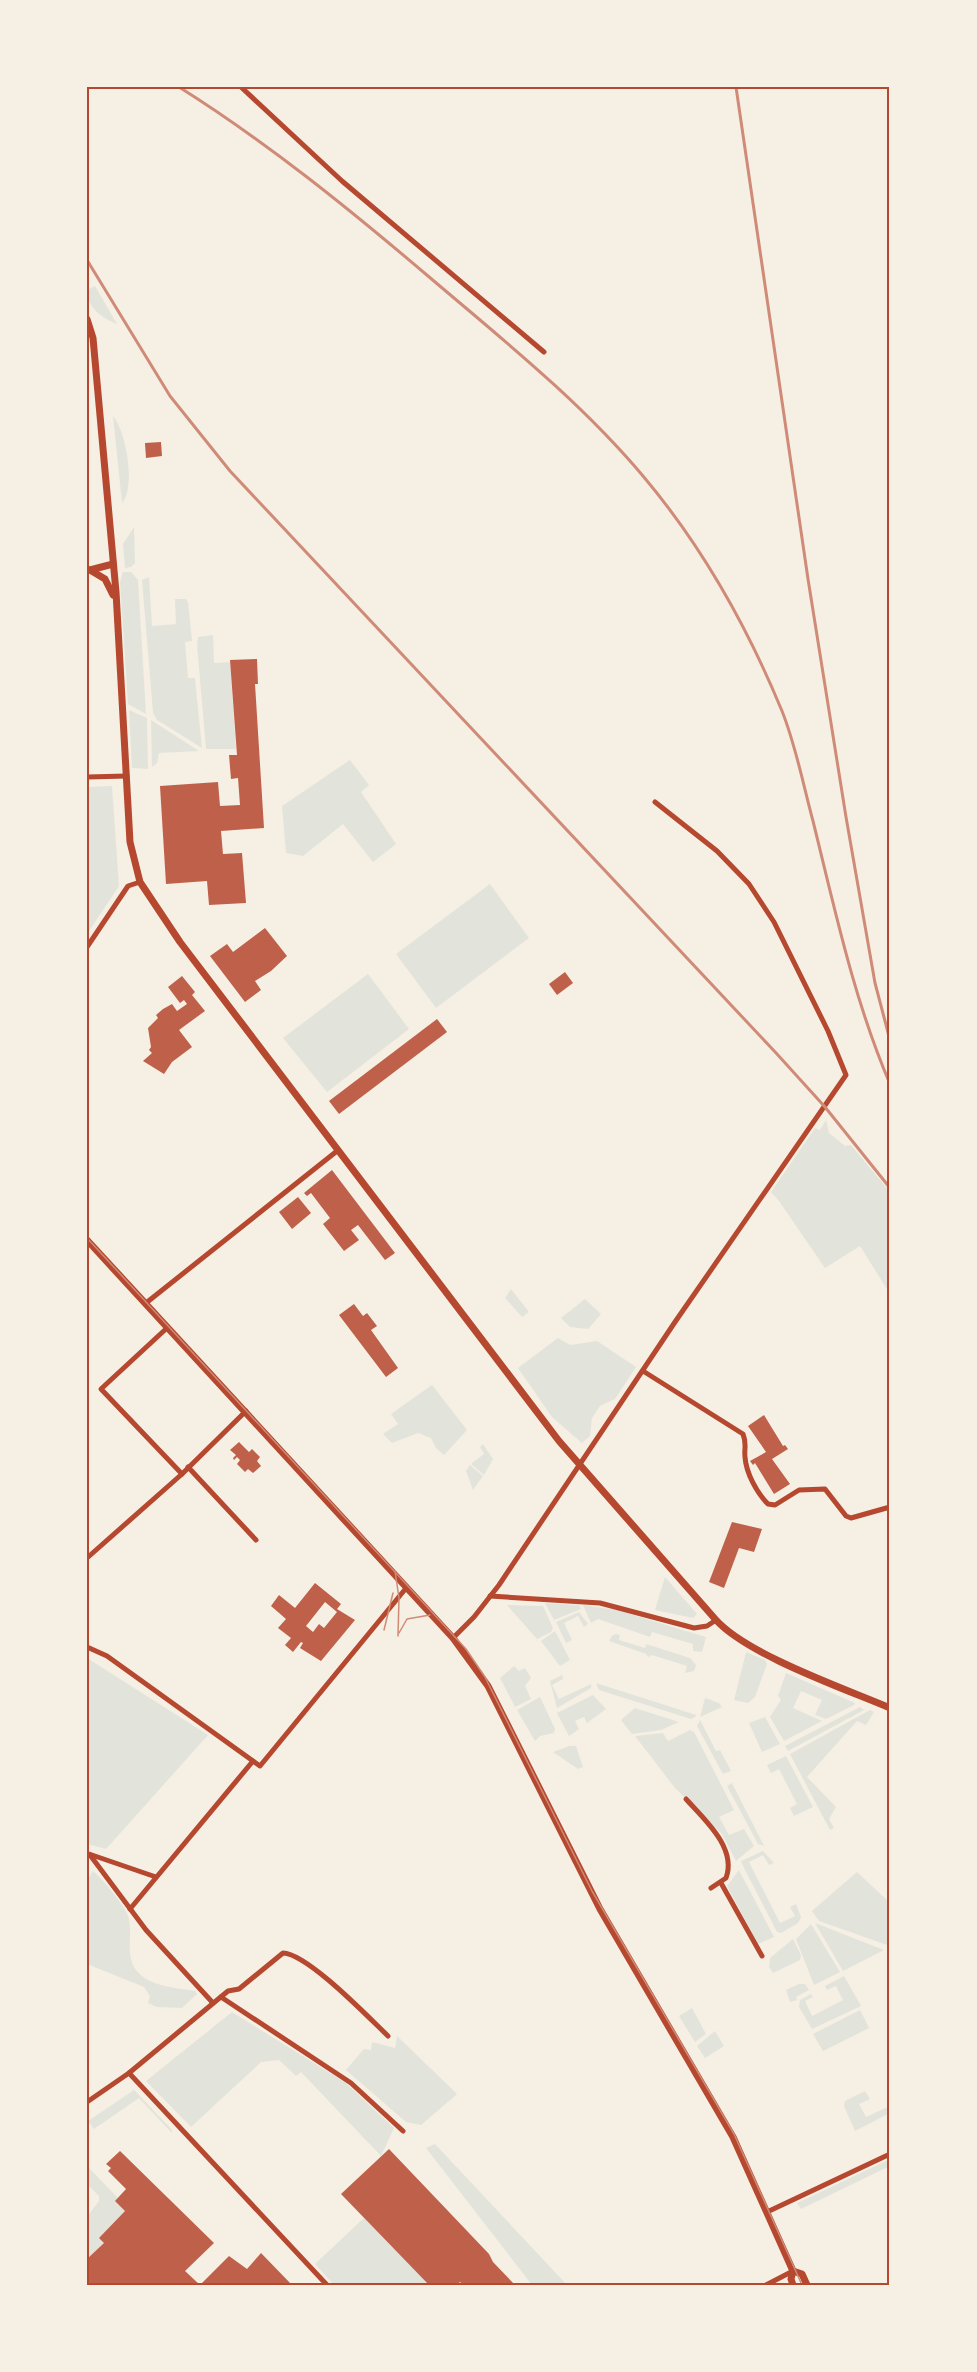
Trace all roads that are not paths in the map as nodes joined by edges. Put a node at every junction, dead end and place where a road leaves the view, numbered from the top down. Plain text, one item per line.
1 (241, 87) edge
2 (87, 320) edge
3 (544, 352) dead end
4 (113, 564) junction
5 (89, 570) edge
6 (114, 603) junction
7 (127, 776) junction
8 (87, 777) edge
9 (655, 802) dead end
10 (140, 882) junction
11 (87, 947) edge
12 (337, 1151) junction
13 (87, 1240) edge
14 (146, 1303) junction
15 (168, 1327) junction
16 (643, 1371) junction
17 (246, 1411) junction
18 (579, 1464) junction
19 (188, 1467) junction
20 (182, 1474) junction
21 (890, 1507) edge
22 (256, 1540) dead end
23 (87, 1558) edge
24 (407, 1587) junction
25 (490, 1596) junction
26 (716, 1620) junction
27 (453, 1638) junction
28 (87, 1647) edge
29 (890, 1708) edge
30 (253, 1761) junction
31 (686, 1799) dead end
32 (89, 1854) edge
33 (156, 1877) junction
34 (721, 1882) junction
35 (711, 1888) dead end
36 (130, 1909) junction
37 (762, 1956) dead end
38 (221, 1997) junction
39 (213, 2003) junction
40 (388, 2037) dead end
41 (129, 2073) junction
42 (87, 2102) edge
43 (403, 2131) dead end
44 (890, 2154) edge
45 (767, 2212) junction
46 (793, 2271) junction
47 (327, 2285) edge
48 (766, 2285) edge
49 (793, 2285) edge
50 (807, 2285) edge

1 - 3 street
2 - 4 street
4 - 5 street
4 - 6 street
5 - 6 street
6 - 7 street
7 - 8 street
7 - 10 street
9 - 16 street
10 - 11 street
10 - 12 street
12 - 14 street
12 - 18 street
13 - 14 street
14 - 15 street
15 - 17 street
15 - 20 street
16 - 18 street
16 - 21 street
17 - 19 street
17 - 24 street
18 - 25 street
18 - 26 street
19 - 20 street
19 - 22 street
20 - 23 street
24 - 27 street
24 - 30 street
25 - 26 street
25 - 27 street
26 - 29 street
27 - 45 street
28 - 30 street
30 - 33 street
31 - 34 street
32 - 33 street
32 - 36 street
33 - 36 street
34 - 35 street
34 - 37 street
36 - 39 street
38 - 39 street
38 - 40 street
38 - 43 street
39 - 41 street
41 - 42 street
41 - 47 street
44 - 45 street
45 - 46 street
46 - 48 street
46 - 49 street
46 - 50 street

